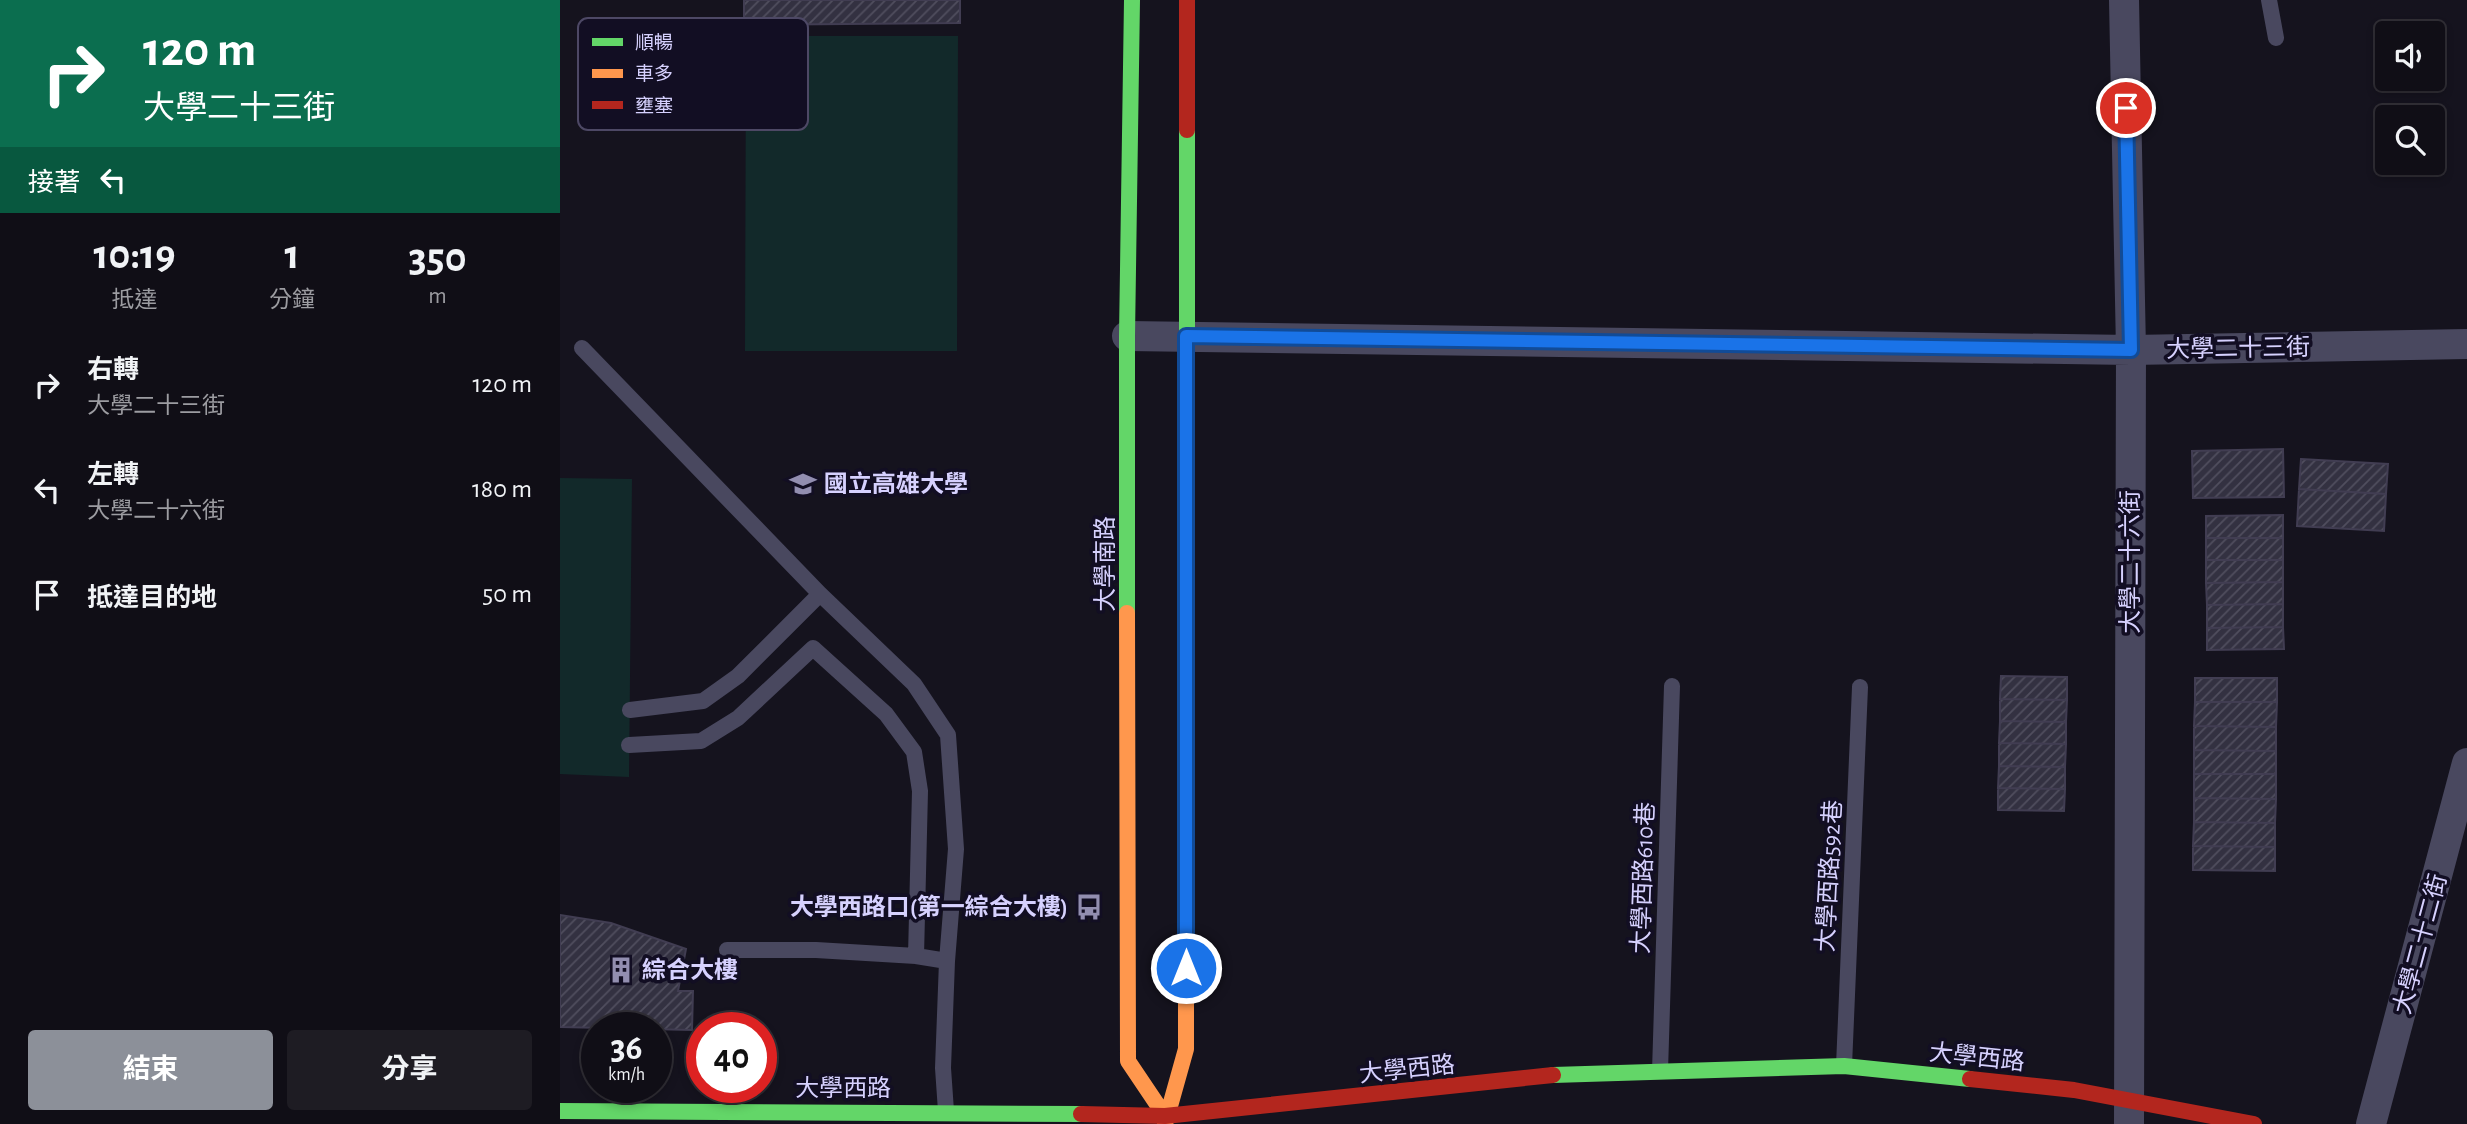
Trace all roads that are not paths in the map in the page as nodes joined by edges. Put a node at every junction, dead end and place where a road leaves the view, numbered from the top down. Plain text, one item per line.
1 (1132, 0) edge
2 (1187, 0) edge
3 (2124, 0) edge
4 (2269, 0) edge
5 (2276, 38) dead end
6 (1128, 336) junction
7 (1186, 336) junction
8 (2467, 344) edge
9 (582, 348) dead end
10 (2131, 350) junction
11 (820, 594) junction
12 (1672, 686) dead end
13 (1860, 687) dead end
14 (630, 710) dead end
15 (629, 745) dead end
16 (2467, 763) edge
17 (2467, 774) edge
18 (727, 950) dead end
19 (916, 956) junction
20 (947, 961) junction
21 (1844, 1066) junction
22 (1660, 1071) junction
23 (560, 1111) edge
24 (946, 1111) junction
25 (2128, 1111) edge
26 (728, 1118) edge
27 (1165, 1120) edge
28 (2254, 1124) edge
29 (2371, 1124) edge

1 - 6 street, 大學南路
2 - 7 street
3 - 10 street, 大學二十六街
4 - 5 lane
6 - 7 street, 大學二十三街
6 - 27 street, 大學南路
7 - 10 street, 大學二十三街
7 - 27 street
8 - 10 street, 大學二十三街
9 - 11 lane
10 - 25 street, 大學二十六街
11 - 14 lane
11 - 20 lane
12 - 22 lane, 大學西路610巷
13 - 21 lane, 大學西路592巷
15 - 19 lane
16 - 17 street, 大學二十二街
17 - 29 street, 大學二十二街
18 - 19 lane
19 - 20 lane
20 - 24 lane
21 - 22 street, 大學西路
21 - 25 street, 大學西路
22 - 27 street, 大學西路
23 - 26 street, 大學西路
24 - 26 street, 大學西路
24 - 27 street, 大學西路
25 - 28 street, 大學西路

